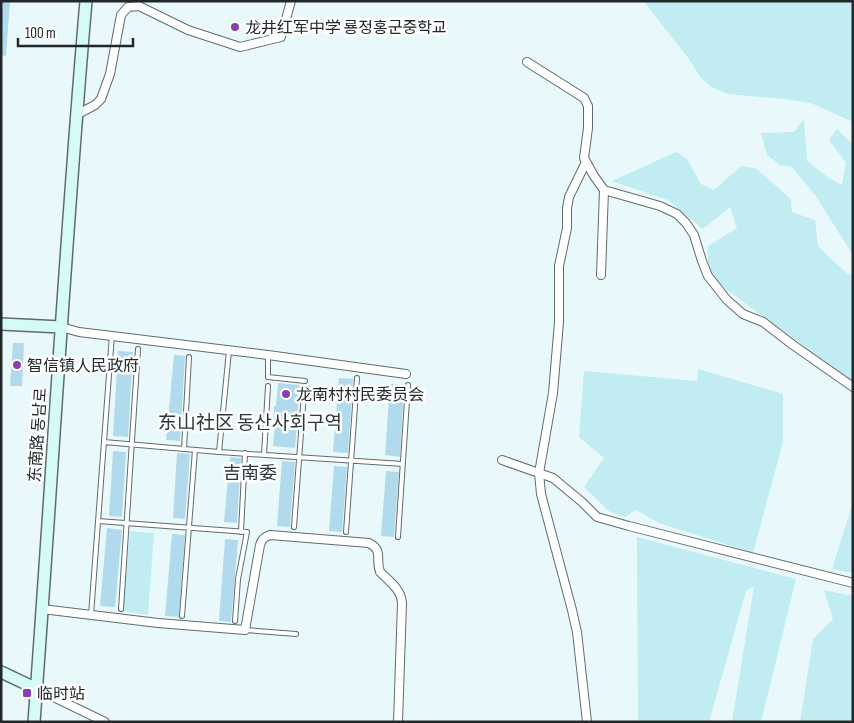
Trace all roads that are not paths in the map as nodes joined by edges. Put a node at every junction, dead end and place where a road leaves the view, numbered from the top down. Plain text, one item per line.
1 (86, 1) edge
2 (291, 1) edge
3 (526, 62) dead end
4 (76, 115) junction
5 (586, 162) junction
6 (604, 190) junction
7 (602, 275) dead end
8 (1, 324) edge
9 (61, 327) junction
10 (112, 335) junction
11 (138, 349) dead end
12 (229, 350) junction
13 (268, 355) junction
14 (189, 357) dead end
15 (406, 374) dead end
16 (357, 378) dead end
17 (305, 381) dead end
18 (268, 386) dead end
19 (408, 386) dead end
20 (853, 387) edge
21 (304, 393) dead end
22 (104, 442) junction
23 (132, 444) junction
24 (184, 449) junction
25 (195, 450) junction
26 (219, 452) junction
27 (245, 453) junction
28 (264, 455) junction
29 (300, 457) junction
30 (502, 460) dead end
31 (351, 461) junction
32 (402, 464) junction
33 (539, 473) junction
34 (98, 521) junction
35 (126, 523) junction
36 (294, 527) dead end
37 (189, 528) junction
38 (241, 532) junction
39 (346, 532) dead end
40 (398, 537) dead end
41 (853, 583) edge
42 (42, 609) junction
43 (121, 609) dead end
44 (91, 615) junction
45 (182, 616) dead end
46 (235, 621) dead end
47 (245, 630) junction
48 (296, 634) dead end
49 (1, 672) edge
50 (37, 689) junction
51 (34, 722) edge
52 (105, 722) edge
53 (398, 722) edge
54 (587, 722) edge

1 - 4 main road, 东南路 동남로
2 - 4 street
3 - 5 street
4 - 9 main road, 东南路 동남로
5 - 6 street
5 - 33 street
6 - 7 street
6 - 20 street
8 - 9 main road
9 - 10 street
9 - 42 main road, 东南路 동남로
10 - 12 street
10 - 22 lane
11 - 23 lane
12 - 13 street
12 - 26 lane
13 - 15 street
13 - 17 lane
14 - 24 lane
16 - 31 lane
18 - 28 lane
19 - 32 lane
21 - 29 lane
22 - 23 lane
22 - 34 lane
23 - 24 lane
23 - 35 lane
24 - 25 lane
25 - 26 lane
25 - 37 lane
26 - 27 lane
27 - 28 lane
27 - 38 lane
28 - 29 lane
29 - 31 lane
29 - 36 lane
30 - 33 street
31 - 32 lane
31 - 39 lane
32 - 40 lane
33 - 41 street
33 - 54 street
34 - 35 lane
34 - 44 lane
35 - 37 lane
35 - 43 lane
37 - 38 lane
37 - 45 lane
38 - 46 lane
42 - 44 street
42 - 50 main road, 东南路 동남로
44 - 47 street
47 - 48 lane
47 - 53 street
49 - 50 main road
50 - 51 main road, 东南路 동남로
50 - 52 street

